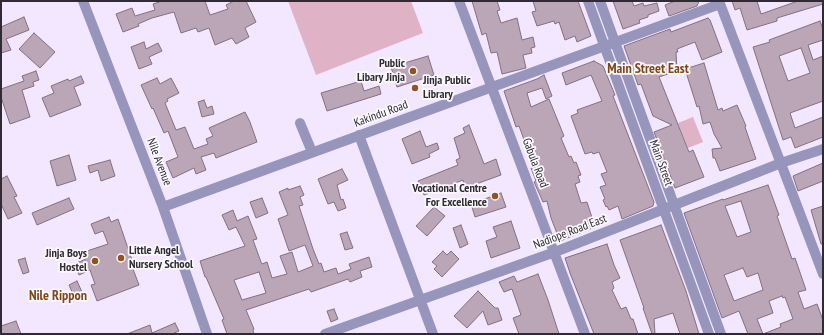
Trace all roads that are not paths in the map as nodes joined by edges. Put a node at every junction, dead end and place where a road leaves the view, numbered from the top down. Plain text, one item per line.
1 (83, 1) edge
2 (459, 1) edge
3 (588, 1) edge
4 (600, 1) edge
5 (719, 2) edge
6 (615, 42) junction
7 (604, 46) junction
8 (492, 87) junction
9 (300, 122) dead end
10 (359, 135) junction
11 (823, 148) edge
12 (312, 152) junction
13 (781, 163) junction
14 (675, 205) junction
15 (163, 207) junction
16 (665, 209) junction
17 (555, 252) junction
18 (823, 274) edge
19 (420, 300) junction
20 (207, 334) edge
21 (324, 334) edge
22 (433, 334) edge
23 (585, 334) edge
24 (709, 334) edge
25 (720, 334) edge

1 - 15 street, Nile Avenue
2 - 8 street, Gabula Road
3 - 7 street, Main Street
4 - 6 street, Main Street
5 - 6 street, Kakindu Road
5 - 13 street
6 - 7 street, Kakindu Road
6 - 14 street, Main Street
7 - 8 street, Kakindu Road
7 - 16 street, Main Street
8 - 10 street, Kakindu Road
8 - 17 street, Gabula Road
9 - 12 street
10 - 12 street, Kakindu Road
10 - 19 street
11 - 13 street, Nadiope Road East
12 - 15 street, Kakindu Road
13 - 14 street, Nadiope Road East
13 - 18 street
14 - 16 street, Nadiope Road East
14 - 25 street, Main Street
15 - 20 street, Nile Avenue
16 - 17 street, Nadiope Road East
16 - 24 street, Main Street
17 - 19 street, Nadiope Road East
17 - 23 street, Gabula Road
19 - 21 street, Nadiope Road East
19 - 22 street

